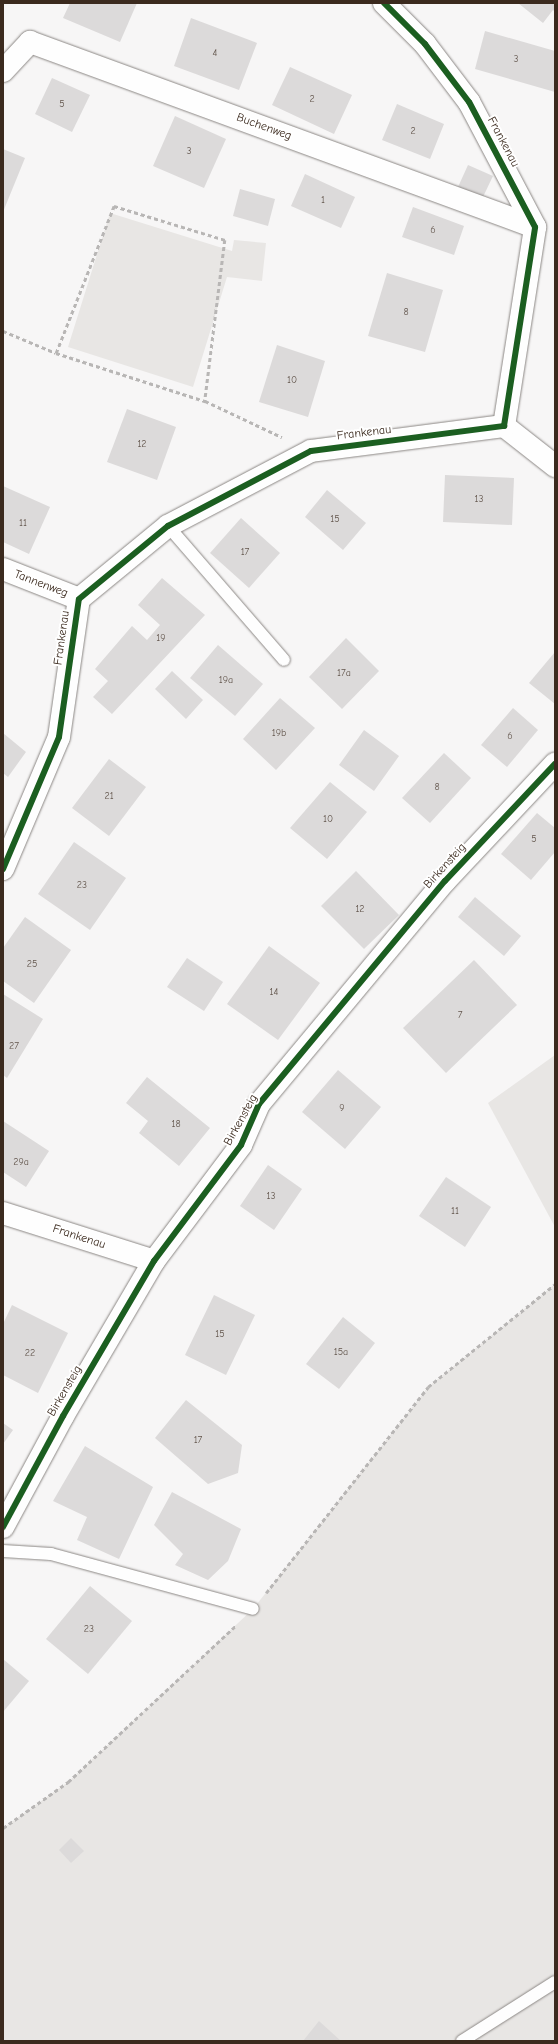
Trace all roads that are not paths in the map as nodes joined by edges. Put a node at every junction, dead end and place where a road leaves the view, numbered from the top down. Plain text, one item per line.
1 (384, 3) edge
2 (3, 71) edge
3 (535, 227) junction
4 (504, 426) junction
5 (555, 466) edge
6 (168, 526) junction
7 (3, 569) edge
8 (79, 599) junction
9 (284, 660) dead end
10 (555, 764) edge
11 (3, 869) edge
12 (3, 1213) edge
13 (154, 1261) junction
14 (3, 1527) edge
15 (3, 1551) edge
16 (253, 1609) road end
17 (555, 1982) edge
18 (462, 2041) edge

1 - 3 street, Frankenau
2 - 3 street, Buchenweg
3 - 4 street
4 - 5 street
4 - 6 street, Frankenau
6 - 8 street, Frankenau
6 - 9 lane
7 - 8 street, Tannenweg
8 - 11 street, Frankenau
10 - 13 street, Birkensteig
12 - 13 street, Frankenau
13 - 14 street, Birkensteig
15 - 16 lane
17 - 18 lane

